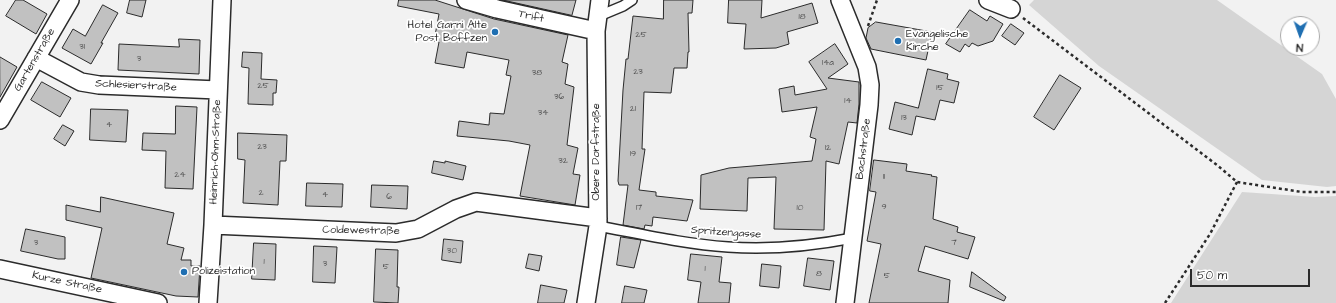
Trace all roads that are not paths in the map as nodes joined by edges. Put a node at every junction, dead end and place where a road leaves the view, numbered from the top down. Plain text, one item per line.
1 (70, 0) edge
2 (222, 0) edge
3 (466, 0) edge
4 (632, 0) edge
5 (840, 0) edge
6 (988, 0) edge
7 (1011, 9) road end
8 (598, 16) edge
9 (36, 58) junction
10 (218, 90) junction
11 (0, 120) edge
12 (598, 222) junction
13 (213, 225) junction
14 (853, 238) junction
15 (0, 269) edge
16 (158, 303) edge
17 (208, 303) edge
18 (586, 303) edge
19 (845, 303) edge

1 - 9 street, Gartenstraße
2 - 10 street, Heinrich-Ohm-Straße
3 - 8 street, Trift
4 - 8 lane
5 - 14 street, Bachstraße
6 - 7 street
8 - 12 street, Obere Dorfstraße
9 - 10 street, Schlesierstraße
9 - 11 street, Gartenstraße
10 - 13 street, Heinrich-Ohm-Straße
12 - 13 street, Coldewestraße
12 - 14 lane, Spritzengasse
12 - 18 street, Obere Dorfstraße
13 - 17 street, Heinrich-Ohm-Straße
14 - 19 street, Bachstraße
15 - 16 street, Kurze Straße

